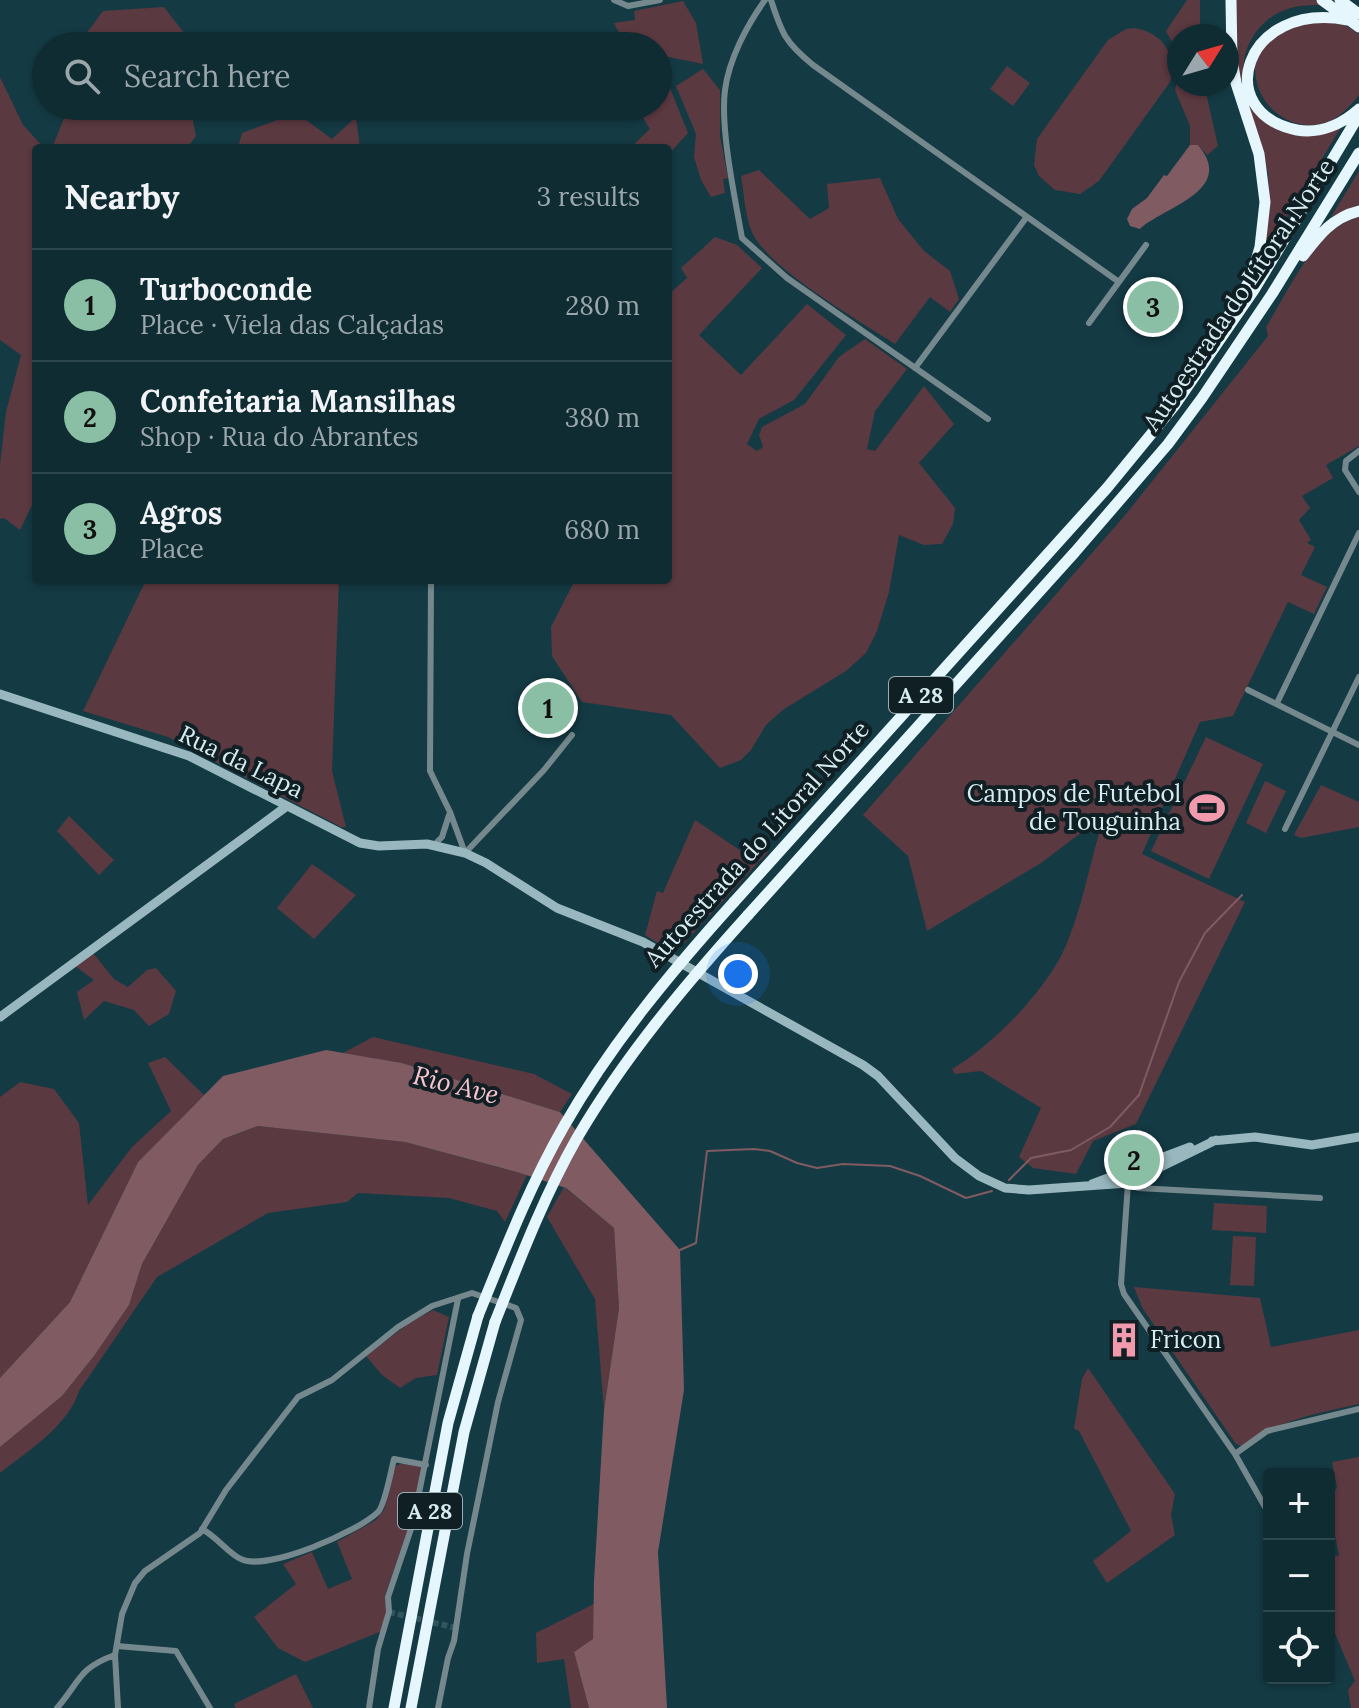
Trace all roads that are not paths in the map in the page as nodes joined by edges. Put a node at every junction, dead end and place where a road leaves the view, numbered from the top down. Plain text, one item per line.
1 (614, 0) edge
2 (660, 0) edge
3 (765, 0) edge
4 (771, 0) edge
5 (1231, 0) edge
6 (1322, 0) edge
7 (1340, 0) edge
8 (1354, 17) edge
9 (1359, 27) edge
10 (1359, 108) edge
11 (1359, 115) edge
12 (1359, 153) edge
13 (1359, 211) edge
14 (1026, 218) junction
15 (1146, 245) dead end
16 (1119, 282) junction
17 (1272, 294) junction
18 (1089, 323) dead end
19 (1221, 340) junction
20 (915, 368) junction
21 (988, 419) dead end
22 (1359, 451) edge
23 (1359, 492) edge
24 (1359, 533) edge
25 (431, 584) edge
26 (1359, 677) edge
27 (1248, 690) dead end
28 (0, 694) edge
29 (1277, 703) junction
30 (1332, 732) junction
31 (572, 735) dead end
32 (1359, 745) edge
33 (287, 806) junction
34 (450, 812) junction
35 (1285, 829) dead end
36 (434, 845) junction
37 (465, 853) junction
38 (0, 1017) edge
39 (1359, 1137) edge
40 (1216, 1140) junction
41 (1124, 1171) junction
42 (1128, 1183) junction
43 (1084, 1187) junction
44 (1320, 1198) dead end
45 (458, 1299) junction
46 (1359, 1409) edge
47 (1235, 1454) junction
48 (426, 1465) junction
49 (1263, 1503) edge
50 (202, 1529) junction
51 (117, 1646) junction
52 (115, 1655) junction
53 (57, 1708) edge
54 (118, 1708) edge
55 (210, 1708) edge
56 (369, 1708) edge
57 (394, 1708) edge
58 (411, 1708) edge
59 (438, 1708) edge

1 - 2 street
3 - 20 street
4 - 14 street
5 - 19 highway
6 - 8 highway
7 - 8 highway
8 - 9 highway
8 - 10 highway
11 - 19 highway, Autoestrada do Litoral Norte / A 28
12 - 17 highway, Autoestrada do Litoral Norte / A 28
13 - 17 highway
14 - 16 street
14 - 20 street
15 - 16 street
16 - 18 street
17 - 58 highway, Autoestrada do Litoral Norte / A 28, bridge
19 - 57 highway, Autoestrada do Litoral Norte / A 28, bridge
20 - 21 street
22 - 23 street
24 - 29 street
25 - 34 street
26 - 30 street
27 - 29 street
28 - 33 main road, Rua da Lapa
29 - 30 street
30 - 32 street
30 - 35 street
31 - 37 street
33 - 36 main road, Rua da Lapa
33 - 38 main road
34 - 36 street
34 - 37 street
36 - 37 main road, Rua da Lapa
37 - 43 main road, Rua da Lapa
39 - 40 main road
40 - 41 main road
40 - 42 main road
41 - 42 main road
41 - 43 main road
42 - 43 main road
42 - 44 street
42 - 47 street
45 - 48 street
45 - 50 street
45 - 59 street
46 - 47 street
47 - 49 street
48 - 50 street
48 - 56 street
50 - 51 street
51 - 52 street
51 - 55 street
52 - 53 street
52 - 54 street

